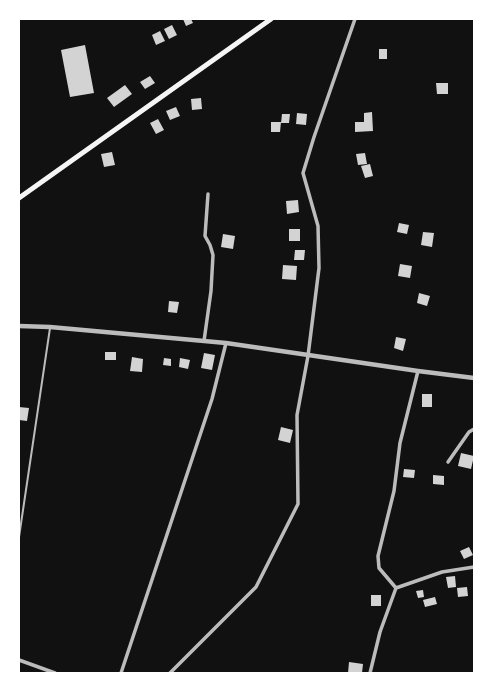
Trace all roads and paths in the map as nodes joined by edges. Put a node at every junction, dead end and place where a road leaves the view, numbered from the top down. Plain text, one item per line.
1 (271, 19) edge
2 (355, 19) edge
3 (208, 194) dead end
4 (19, 198) edge
5 (19, 326) edge
6 (50, 327) junction
7 (204, 341) junction
8 (226, 343) junction
9 (308, 356) junction
10 (418, 371) junction
11 (474, 378) edge
12 (474, 429) edge
13 (448, 462) dead end
14 (19, 537) edge
15 (474, 567) edge
16 (396, 588) junction
17 (19, 660) edge
18 (55, 673) edge
19 (122, 673) edge
20 (170, 673) edge
21 (370, 673) edge

1 - 4 main road
2 - 9 street
3 - 7 street
5 - 6 street
6 - 7 street
6 - 14 lane
7 - 8 street
8 - 9 street
8 - 19 street
9 - 10 street
9 - 20 street
10 - 11 street
10 - 16 street
12 - 13 street
15 - 16 street
16 - 21 street
17 - 18 street

